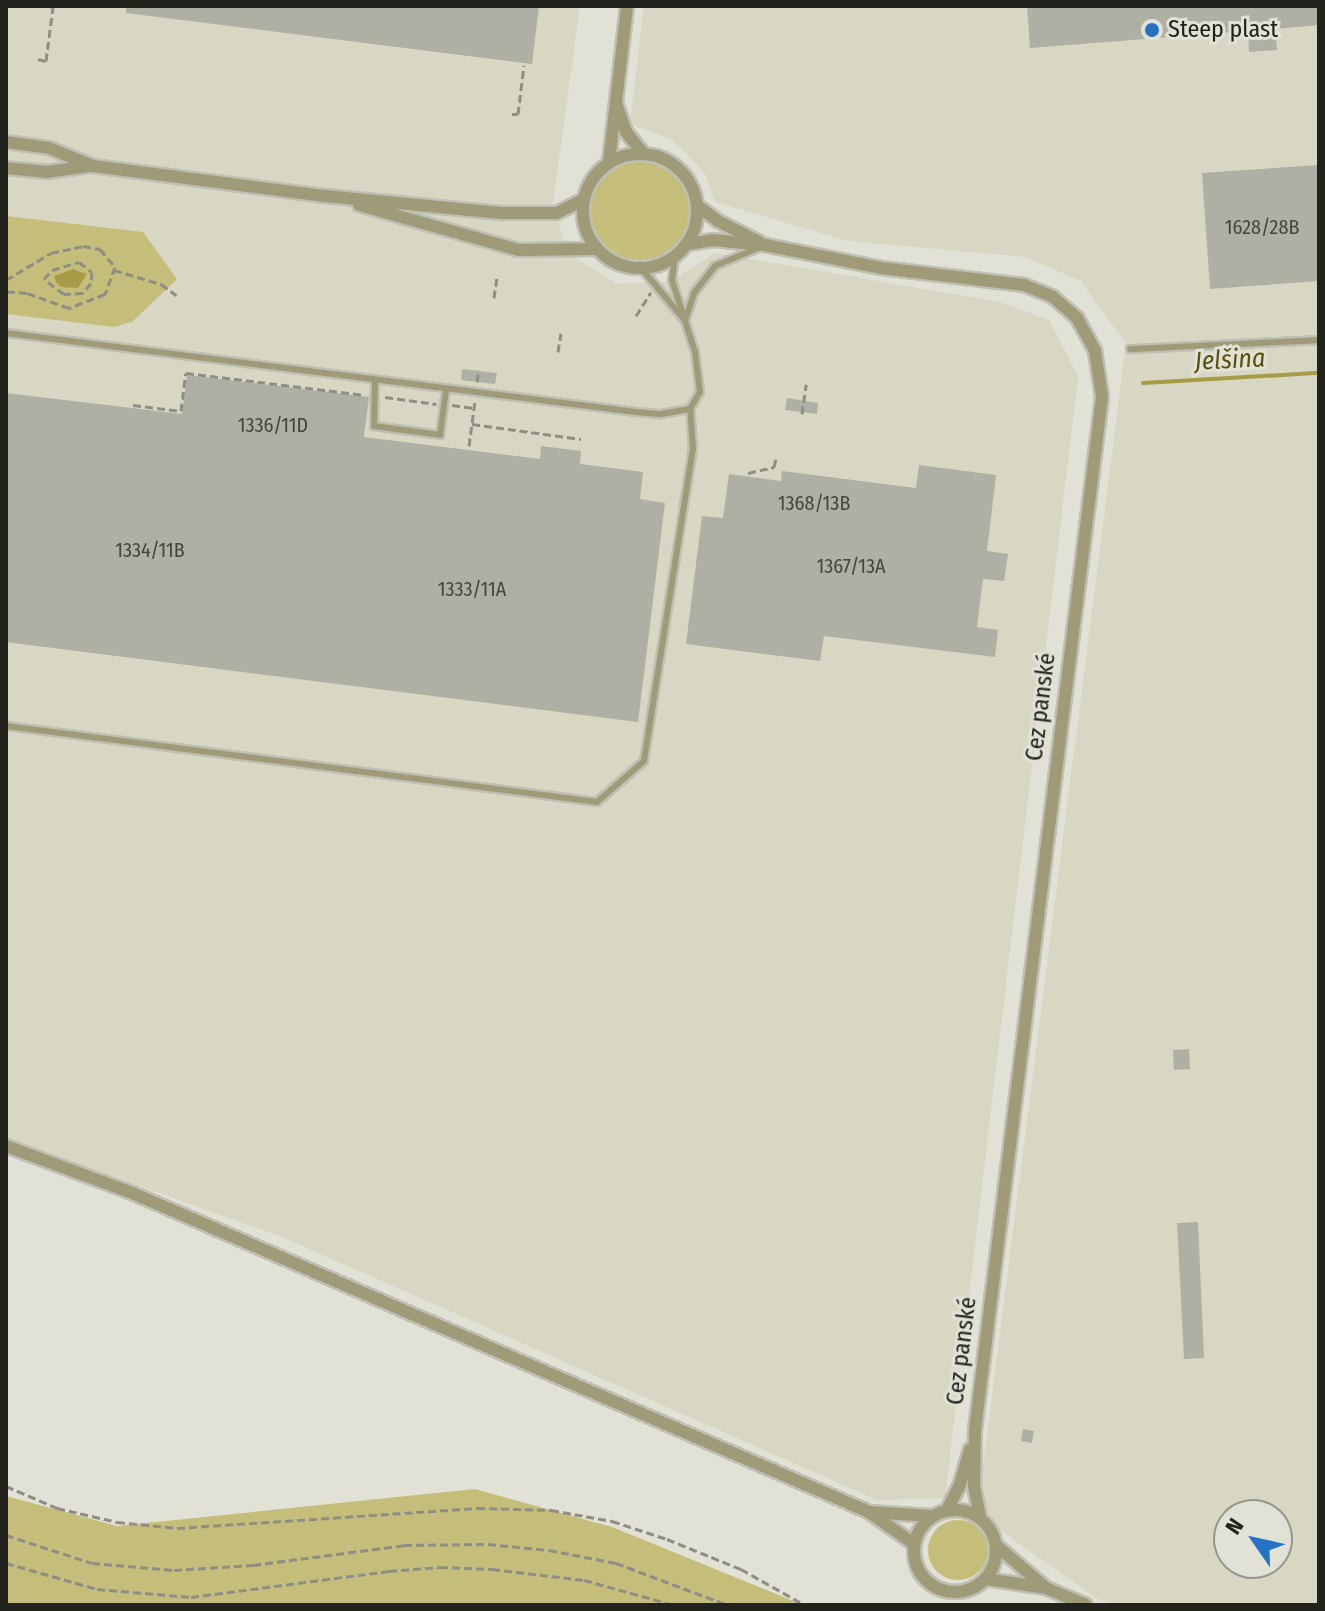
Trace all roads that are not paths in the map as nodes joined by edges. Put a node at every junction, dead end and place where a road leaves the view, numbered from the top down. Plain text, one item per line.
1 (627, 6) edge
2 (615, 100) junction
3 (6, 142) edge
4 (643, 153) junction
5 (609, 162) junction
6 (93, 166) junction
7 (6, 168) edge
8 (325, 196) junction
9 (584, 199) junction
10 (698, 206) junction
11 (688, 244) junction
12 (765, 245) junction
13 (597, 249) junction
14 (675, 257) junction
15 (641, 268) junction
16 (685, 321) junction
17 (6, 333) edge
18 (1319, 340) edge
19 (1130, 349) dead end
20 (375, 381) junction
21 (446, 390) junction
22 (690, 409) junction
23 (6, 726) edge
24 (6, 1146) edge
25 (975, 1430) junction
26 (947, 1510) junction
27 (869, 1512) junction
28 (932, 1516) junction
29 (980, 1516) junction
30 (914, 1544) junction
31 (997, 1546) junction
32 (986, 1579) junction
33 (1046, 1588) junction
34 (1086, 1605) edge

1 - 2 street
2 - 4 street
2 - 5 street
3 - 6 street
4 - 5 street
4 - 10 street
5 - 9 street
6 - 7 street
6 - 8 street
8 - 9 street
8 - 13 street
9 - 13 street
10 - 11 street
10 - 12 street, Cez panské
11 - 12 street, Cez panské
11 - 14 street
12 - 16 lane
12 - 25 street, Cez panské
13 - 15 street
14 - 15 street
14 - 16 lane
15 - 16 lane
16 - 22 lane
17 - 20 lane
18 - 19 lane
20 - 21 lane
20 - 21 lane
21 - 22 lane
22 - 23 lane
24 - 27 street
25 - 26 street, Cez panské
25 - 29 street, Cez panské
26 - 28 street
26 - 29 street
27 - 28 street
27 - 30 street
28 - 30 street
29 - 31 street
30 - 32 street
31 - 32 street
31 - 33 street
32 - 33 street
33 - 34 street

